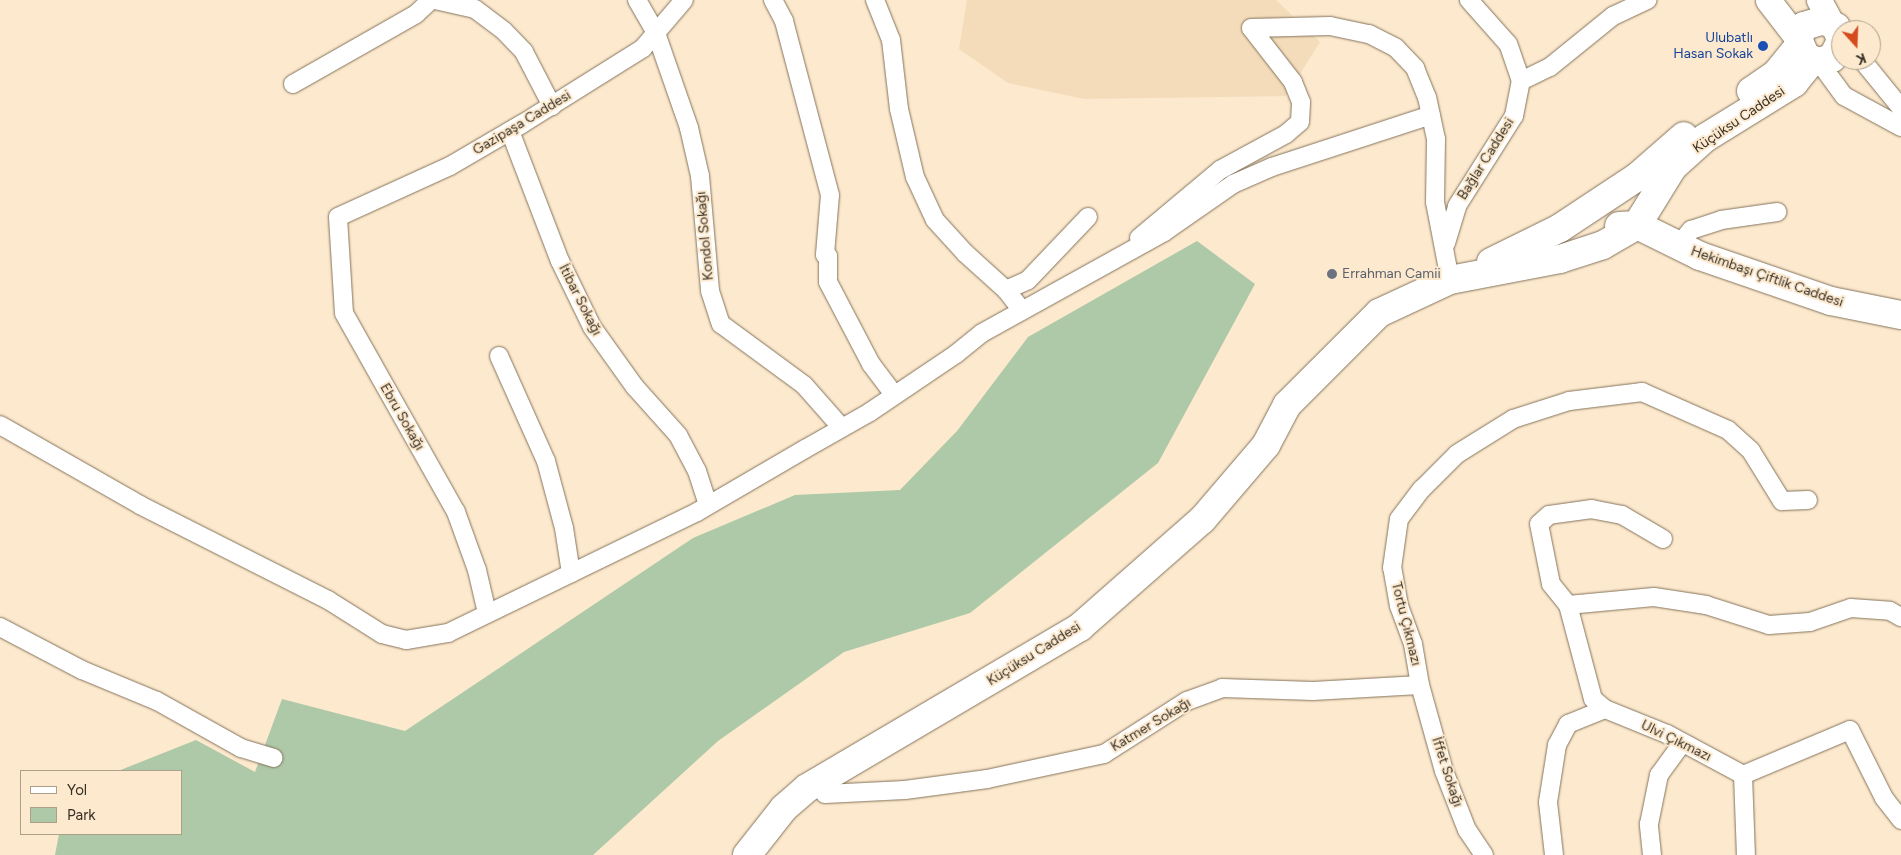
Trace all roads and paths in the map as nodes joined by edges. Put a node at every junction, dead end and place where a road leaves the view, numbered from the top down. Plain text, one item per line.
1 (433, 0) edge
2 (637, 0) edge
3 (684, 0) edge
4 (773, 0) edge
5 (875, 0) edge
6 (1469, 0) edge
7 (1648, 0) edge
8 (1768, 0) edge
9 (1831, 24) edge
10 (656, 33) junction
11 (1807, 52) junction
12 (1831, 54) edge
13 (1870, 70) edge
14 (1522, 81) junction
15 (293, 84) dead end
16 (552, 106) junction
17 (1901, 108) edge
18 (1431, 115) junction
19 (1901, 127) edge
20 (510, 131) junction
21 (1646, 185) junction
22 (1777, 212) dead end
23 (338, 216) joint
24 (1088, 217) dead end
25 (1637, 225) junction
26 (1560, 228) junction
27 (1446, 245) junction
28 (1603, 245) junction
29 (1678, 246) junction
30 (1112, 263) junction
31 (1456, 279) junction
32 (1006, 290) junction
33 (1021, 309) junction
34 (1901, 315) edge
35 (498, 356) dead end
36 (1326, 366) junction
37 (893, 393) junction
38 (0, 425) edge
39 (841, 427) junction
40 (1808, 500) dead end
41 (708, 504) junction
42 (1663, 539) dead end
43 (571, 573) junction
44 (1568, 605) junction
45 (487, 613) junction
46 (1901, 617) edge
47 (0, 627) edge
48 (1420, 685) junction
49 (1605, 709) junction
50 (1682, 743) junction
51 (274, 758) dead end
52 (1743, 775) junction
53 (826, 794) junction
54 (1901, 820) edge
55 (747, 855) edge
56 (770, 855) edge
57 (1484, 855) edge
58 (1554, 855) edge
59 (1652, 855) edge
60 (1746, 855) edge

1 - 15 street
1 - 16 street
2 - 10 street, Kondol Sokağı
3 - 10 street, Gazipaşa Caddesi
4 - 37 street
5 - 32 street
6 - 14 street
7 - 14 street
8 - 11 main road
9 - 11 main road
10 - 16 street, Gazipaşa Caddesi
10 - 39 street, Kondol Sokağı
11 - 12 main road
11 - 19 street
11 - 21 main road, Küçüksu Caddesi
13 - 17 street
14 - 27 street, Bağlar Caddesi
16 - 20 street, Gazipaşa Caddesi
18 - 27 street
18 - 30 street
18 - 30 street
20 - 23 street, Gazipaşa Caddesi
20 - 41 street, İtibar Sokağı
21 - 25 main road
21 - 26 main road, Küçüksu Caddesi
21 - 29 main road
22 - 29 street
23 - 45 street, Ebru Sokağı
24 - 32 street
25 - 26 main road
25 - 28 main road, Küçüksu Caddesi
25 - 29 main road, Hekimbaşı Çiftlik Caddesi
26 - 31 main road, Küçüksu Caddesi
27 - 31 street
28 - 29 main road
28 - 31 main road, Küçüksu Caddesi
29 - 34 main road, Hekimbaşı Çiftlik Caddesi
30 - 33 street
31 - 36 main road, Küçüksu Caddesi
32 - 33 street
33 - 37 street
35 - 43 street
36 - 53 main road, Küçüksu Caddesi
36 - 55 main road, Küçüksu Caddesi
37 - 39 street
38 - 45 street
39 - 41 street
40 - 48 street, Tortu Çıkmazı
41 - 43 street
42 - 44 street
43 - 45 street
44 - 46 street
44 - 49 street, Ulvi Çıkmazı
47 - 51 street
48 - 53 street, Katmer Sokağı
48 - 57 street, İffet Sokağı
49 - 50 street, Ulvi Çıkmazı
49 - 58 street
50 - 52 street, Ulvi Çıkmazı
50 - 59 street
52 - 54 street
52 - 60 street
53 - 56 main road, Küçüksu Caddesi

